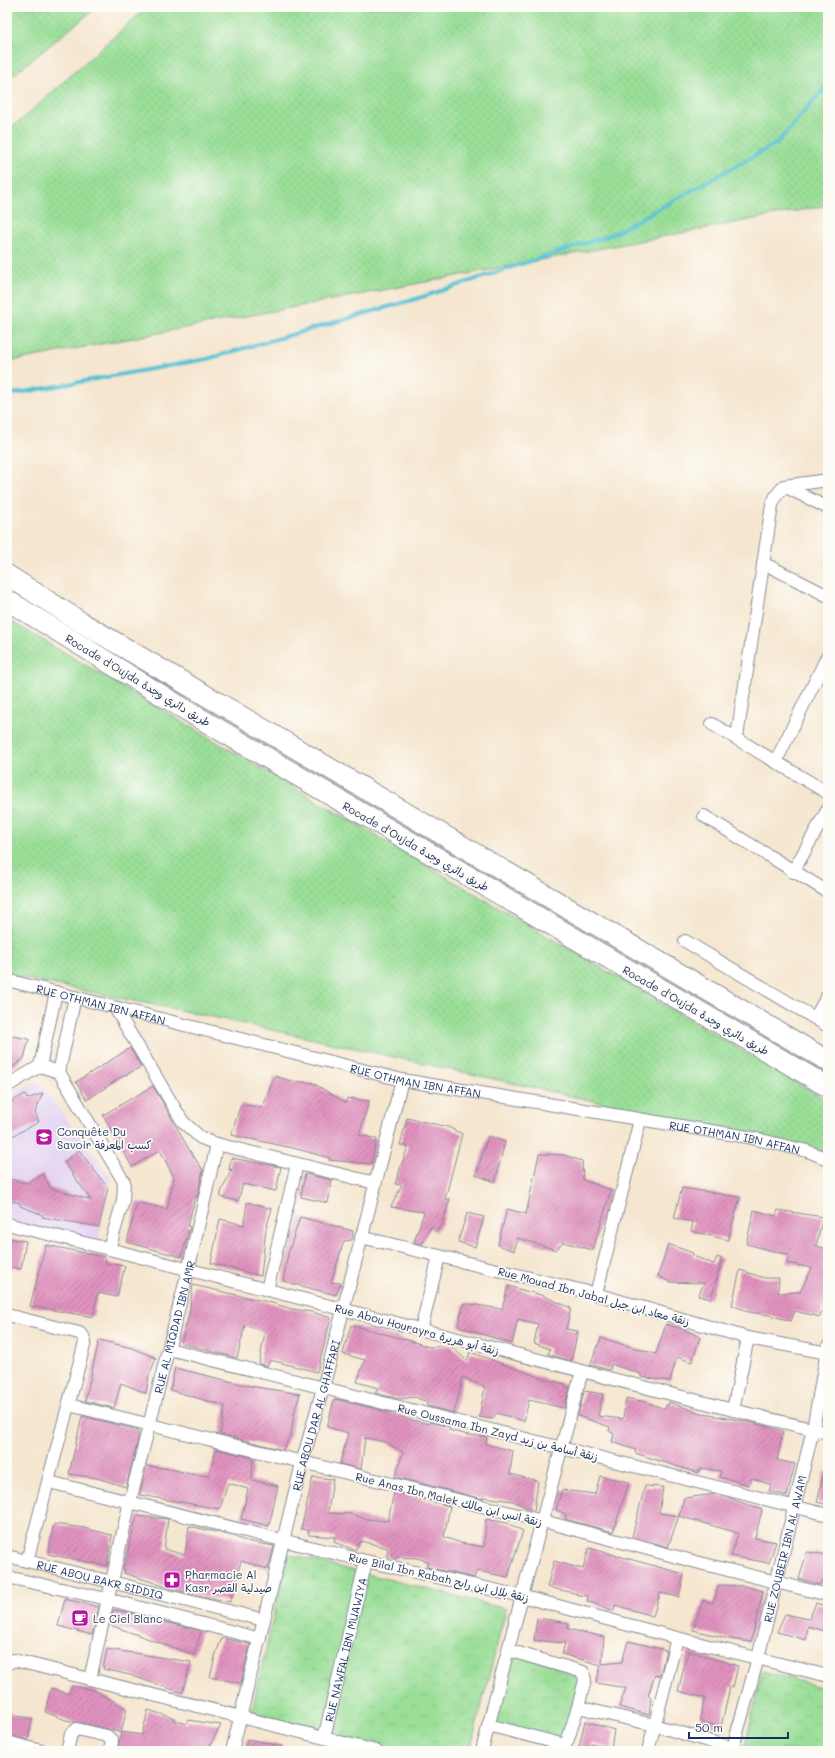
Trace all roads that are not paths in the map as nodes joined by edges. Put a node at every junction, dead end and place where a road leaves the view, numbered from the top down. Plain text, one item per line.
1 (828, 480) edge
2 (784, 486) junction
3 (828, 508) edge
4 (763, 563) junction
5 (7, 575) edge
6 (828, 596) edge
7 (7, 600) edge
8 (828, 655) edge
9 (712, 724) dead end
10 (737, 737) junction
11 (776, 761) junction
12 (828, 793) edge
13 (828, 809) edge
14 (704, 816) dead end
15 (793, 872) junction
16 (828, 892) edge
17 (685, 941) dead end
18 (8, 981) edge
19 (56, 992) junction
20 (828, 995) edge
21 (75, 997) junction
22 (115, 1008) junction
23 (815, 1018) junction
24 (828, 1026) edge
25 (828, 1061) edge
26 (40, 1066) junction
27 (58, 1072) junction
28 (402, 1080) junction
29 (7, 1086) edge
30 (828, 1087) edge
31 (640, 1120) junction
32 (217, 1144) junction
33 (828, 1159) edge
34 (298, 1164) junction
35 (374, 1183) junction
36 (7, 1224) edge
37 (361, 1237) junction
38 (109, 1249) junction
39 (439, 1256) junction
40 (188, 1271) junction
41 (267, 1290) junction
42 (596, 1294) junction
43 (342, 1309) junction
44 (7, 1315) edge
45 (421, 1330) junction
46 (748, 1338) junction
47 (169, 1349) junction
48 (827, 1350) edge
49 (582, 1371) junction
50 (323, 1388) junction
51 (69, 1405) junction
52 (733, 1410) junction
53 (150, 1426) junction
54 (813, 1429) junction
55 (828, 1433) edge
56 (562, 1448) junction
57 (302, 1463) junction
58 (49, 1482) junction
59 (130, 1501) junction
60 (793, 1507) junction
61 (828, 1515) edge
62 (543, 1522) junction
63 (284, 1540) junction
64 (7, 1556) edge
65 (27, 1561) junction
66 (366, 1561) junction
67 (7, 1577) edge
68 (111, 1582) junction
69 (776, 1583) junction
70 (828, 1595) edge
71 (521, 1596) junction
72 (107, 1599) junction
73 (264, 1620) junction
74 (677, 1638) junction
75 (260, 1639) junction
76 (508, 1650) junction
77 (758, 1658) junction
78 (7, 1664) edge
79 (828, 1676) edge
80 (90, 1679) junction
81 (578, 1707) junction
82 (240, 1717) junction
83 (488, 1725) junction
84 (654, 1725) junction
85 (324, 1738) junction
86 (7, 1742) edge
87 (732, 1749) edge
88 (42, 1751) edge
89 (66, 1751) edge
90 (110, 1751) edge
91 (232, 1751) edge
92 (376, 1751) edge
93 (482, 1751) edge
94 (648, 1751) edge

1 - 2 street
2 - 3 street
2 - 4 street
4 - 6 street
4 - 10 street
5 - 25 highway, Rocade d'Oujda طريق دائري وجدة
7 - 30 highway, Rocade d'Oujda طريق دائري وجدة
8 - 11 street
9 - 10 street
10 - 11 street
11 - 12 street
13 - 15 street
14 - 15 street
15 - 16 street
17 - 23 street
18 - 19 street, RUE OTHMAN IBN AFFAN
19 - 21 street, RUE OTHMAN IBN AFFAN
19 - 26 street
20 - 23 street
21 - 22 street, RUE OTHMAN IBN AFFAN
21 - 27 street
22 - 28 street, RUE OTHMAN IBN AFFAN
22 - 32 street
23 - 24 street
26 - 27 street
26 - 29 street
27 - 38 street
28 - 31 street, RUE OTHMAN IBN AFFAN
28 - 35 street, RUE ABOU DAR AL GHAFFARI
31 - 33 street, RUE OTHMAN IBN AFFAN
31 - 42 street
32 - 34 street
32 - 40 street, RUE AL MIQDAD IBN AMR
34 - 35 street
34 - 41 street
35 - 37 street, RUE ABOU DAR AL GHAFFARI
36 - 38 street, Rue Abou Hourayra زنقة أبو هريرة
37 - 39 street, Rue Mouad Ibn Jabal زنقة معاد ابن جبل
37 - 43 street, RUE ABOU DAR AL GHAFFARI
38 - 40 street, Rue Abou Hourayra زنقة أبو هريرة
39 - 42 street, Rue Mouad Ibn Jabal زنقة معاد ابن جبل
39 - 45 street
40 - 41 street, Rue Abou Hourayra زنقة أبو هريرة
40 - 47 street, RUE AL MIQDAD IBN AMR
41 - 43 street, Rue Abou Hourayra زنقة أبو هريرة
42 - 46 street, Rue Mouad Ibn Jabal زنقة معاد ابن جبل
43 - 45 street, Rue Abou Hourayra زنقة أبو هريرة
43 - 50 street, RUE ABOU DAR AL GHAFFARI
44 - 51 street
45 - 49 street, Rue Abou Hourayra زنقة أبو هريرة
46 - 48 street, Rue Mouad Ibn Jabal زنقة معاد ابن جبل
46 - 52 street
47 - 50 street, Rue Oussama Ibn Zayd زنقة أسامة بن زيد
47 - 53 street, RUE AL MIQDAD IBN AMR
48 - 54 street, RUE ZOUBEIR IBN AL AWAM
49 - 52 street, Rue Abou Hourayra زنقة أبو هريرة
49 - 56 street
50 - 56 street, Rue Oussama Ibn Zayd زنقة أسامة بن زيد
50 - 57 street, RUE ABOU DAR AL GHAFFARI
51 - 53 street, Rue Anas Ibn Malek زنقة انس ابن مالك
51 - 58 street
52 - 54 street, Rue Abou Hourayra زنقة أبو هريرة
53 - 57 street, Rue Anas Ibn Malek زنقة انس ابن مالك
53 - 59 street, RUE AL MIQDAD IBN AMR
54 - 55 street, Rue Abou Hourayra زنقة أبو هريرة
54 - 60 street, RUE ZOUBEIR IBN AL AWAM
56 - 60 street, Rue Oussama Ibn Zayd زنقة أسامة بن زيد
56 - 62 street
57 - 62 street, Rue Anas Ibn Malek زنقة انس ابن مالك
57 - 63 street, RUE ABOU DAR AL GHAFFARI
58 - 59 street, Rue Bilal Ibn Rabah زنقة بلال ابن رابح
58 - 65 street
59 - 63 street, Rue Bilal Ibn Rabah زنقة بلال ابن رابح
59 - 68 street, RUE AL MIQDAD IBN AMR
60 - 61 street, Rue Oussama Ibn Zayd زنقة أسامة بن زيد
60 - 69 street, RUE ZOUBEIR IBN AL AWAM
62 - 69 street, Rue Anas Ibn Malek زنقة انس ابن مالك
62 - 71 street
63 - 66 street, Rue Bilal Ibn Rabah زنقة بلال ابن رابح
63 - 73 street, RUE ABOU DAR AL GHAFFARI
64 - 65 street, RUE ABOU BAKR SIDDIQ
65 - 68 street, RUE ABOU BAKR SIDDIQ
66 - 71 street, Rue Bilal Ibn Rabah زنقة بلال ابن رابح
66 - 85 street, RUE NAWFAL IBN MUAWIYA
67 - 72 street, RUE ABOU BAKR SIDDIQ
68 - 72 street, RUE AL MIQDAD IBN AMR
68 - 73 street, RUE ABOU BAKR SIDDIQ
69 - 70 street, Rue Anas Ibn Malek زنقة انس ابن مالك
69 - 77 street, RUE ZOUBEIR IBN AL AWAM
71 - 74 street, Rue Bilal Ibn Rabah زنقة بلال ابن رابح
71 - 76 street
72 - 75 street, RUE ABOU BAKR SIDDIQ
72 - 80 street, RUE AL MIQDAD IBN AMR
73 - 75 street, RUE ABOU DAR AL GHAFFARI
74 - 77 street, Rue Bilal Ibn Rabah زنقة بلال ابن رابح
74 - 84 street
75 - 82 street, RUE ABOU DAR AL GHAFFARI
76 - 81 street
76 - 83 street
77 - 79 street, Rue Bilal Ibn Rabah زنقة بلال ابن رابح
77 - 87 street, RUE ZOUBEIR IBN AL AWAM
78 - 80 street
80 - 82 street
81 - 83 street
81 - 84 street
82 - 85 street
82 - 91 street, RUE ABOU DAR AL GHAFFARI
83 - 93 street
84 - 87 street
84 - 94 street
85 - 92 street
86 - 88 street
89 - 90 street

